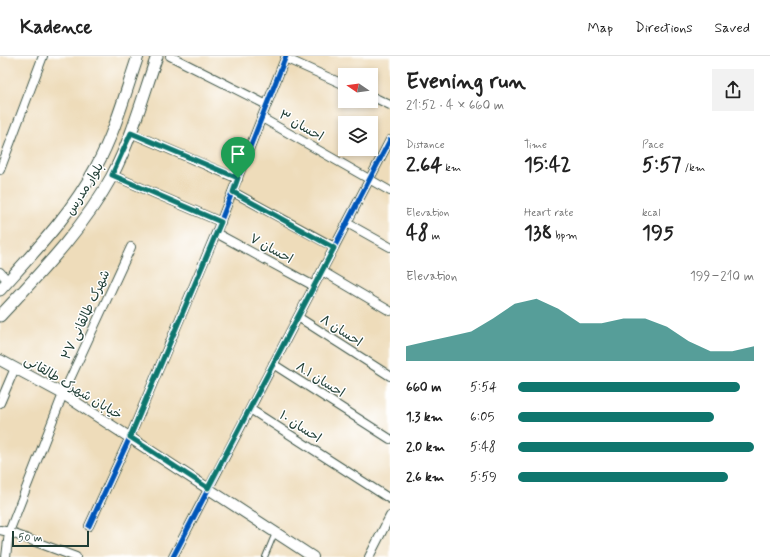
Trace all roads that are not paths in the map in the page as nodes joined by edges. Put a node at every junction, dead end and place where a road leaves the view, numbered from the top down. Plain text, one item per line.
1 (43, 56) edge
2 (138, 56) edge
3 (157, 56) edge
4 (170, 56) edge
5 (286, 57) edge
6 (338, 82) edge
7 (378, 99) edge
8 (267, 105) junction
9 (390, 105) edge
10 (262, 118) junction
11 (131, 133) junction
12 (390, 140) edge
13 (0, 170) edge
14 (112, 175) junction
15 (238, 178) junction
16 (369, 179) junction
17 (390, 191) edge
18 (233, 192) junction
19 (221, 222) junction
20 (347, 223) junction
21 (216, 233) junction
22 (131, 247) dead end
23 (390, 247) edge
24 (334, 248) junction
25 (322, 270) junction
26 (0, 272) edge
27 (314, 286) junction
28 (2, 287) edge
29 (390, 311) edge
30 (0, 316) edge
31 (298, 317) junction
32 (0, 360) edge
33 (273, 364) junction
34 (15, 368) junction
35 (390, 376) edge
36 (63, 394) junction
37 (0, 403) edge
38 (250, 409) junction
39 (130, 437) junction
40 (390, 439) edge
41 (208, 488) junction
42 (390, 500) edge
43 (390, 516) edge
44 (89, 526) dead end
45 (0, 530) edge
46 (9, 532) junction
47 (275, 532) junction
48 (6, 557) edge
49 (76, 557) edge
50 (173, 557) edge
51 (265, 557) edge
52 (313, 557) edge
53 (369, 557) edge

1 - 13 street
2 - 28 main road, بلوار مدرس
3 - 11 main road, بلوار مدرس
4 - 8 street
5 - 6 street
5 - 8 street
7 - 9 street
8 - 10 street
10 - 15 street
10 - 16 street, احسان ۳
11 - 14 main road, بلوار مدرس
11 - 15 street
12 - 16 street
14 - 19 street
14 - 30 main road, بلوار مدرس
15 - 18 street
16 - 17 street, احسان ۳
16 - 20 street
18 - 19 street
18 - 24 street
19 - 21 street
20 - 23 street
20 - 24 street
21 - 27 street, احسان ۷
21 - 39 street
22 - 36 street, شهرک طالقانی ۲۷
24 - 25 street
25 - 27 street
25 - 29 street
26 - 28 street
27 - 31 street
31 - 33 street
31 - 35 street, احسان ۸
32 - 34 street, خیابان شهرک طالقانی
33 - 38 street
33 - 40 street, احسان ۸.۱
34 - 36 street, خیابان شهرک طالقانی
34 - 37 street
36 - 39 street, خیابان شهرک طالقانی
36 - 46 street, شهرک طالقانی ۲۷
38 - 41 street
38 - 42 street, احسان ۱۰
39 - 41 street, خیابان شهرک طالقانی
39 - 44 street
41 - 47 street, خیابان شهرک طالقانی
41 - 50 street
43 - 53 street
45 - 46 street
46 - 48 street, شهرک طالقانی ۲۷
46 - 49 street
47 - 51 lane
47 - 52 street, خیابان شهرک طالقانی

